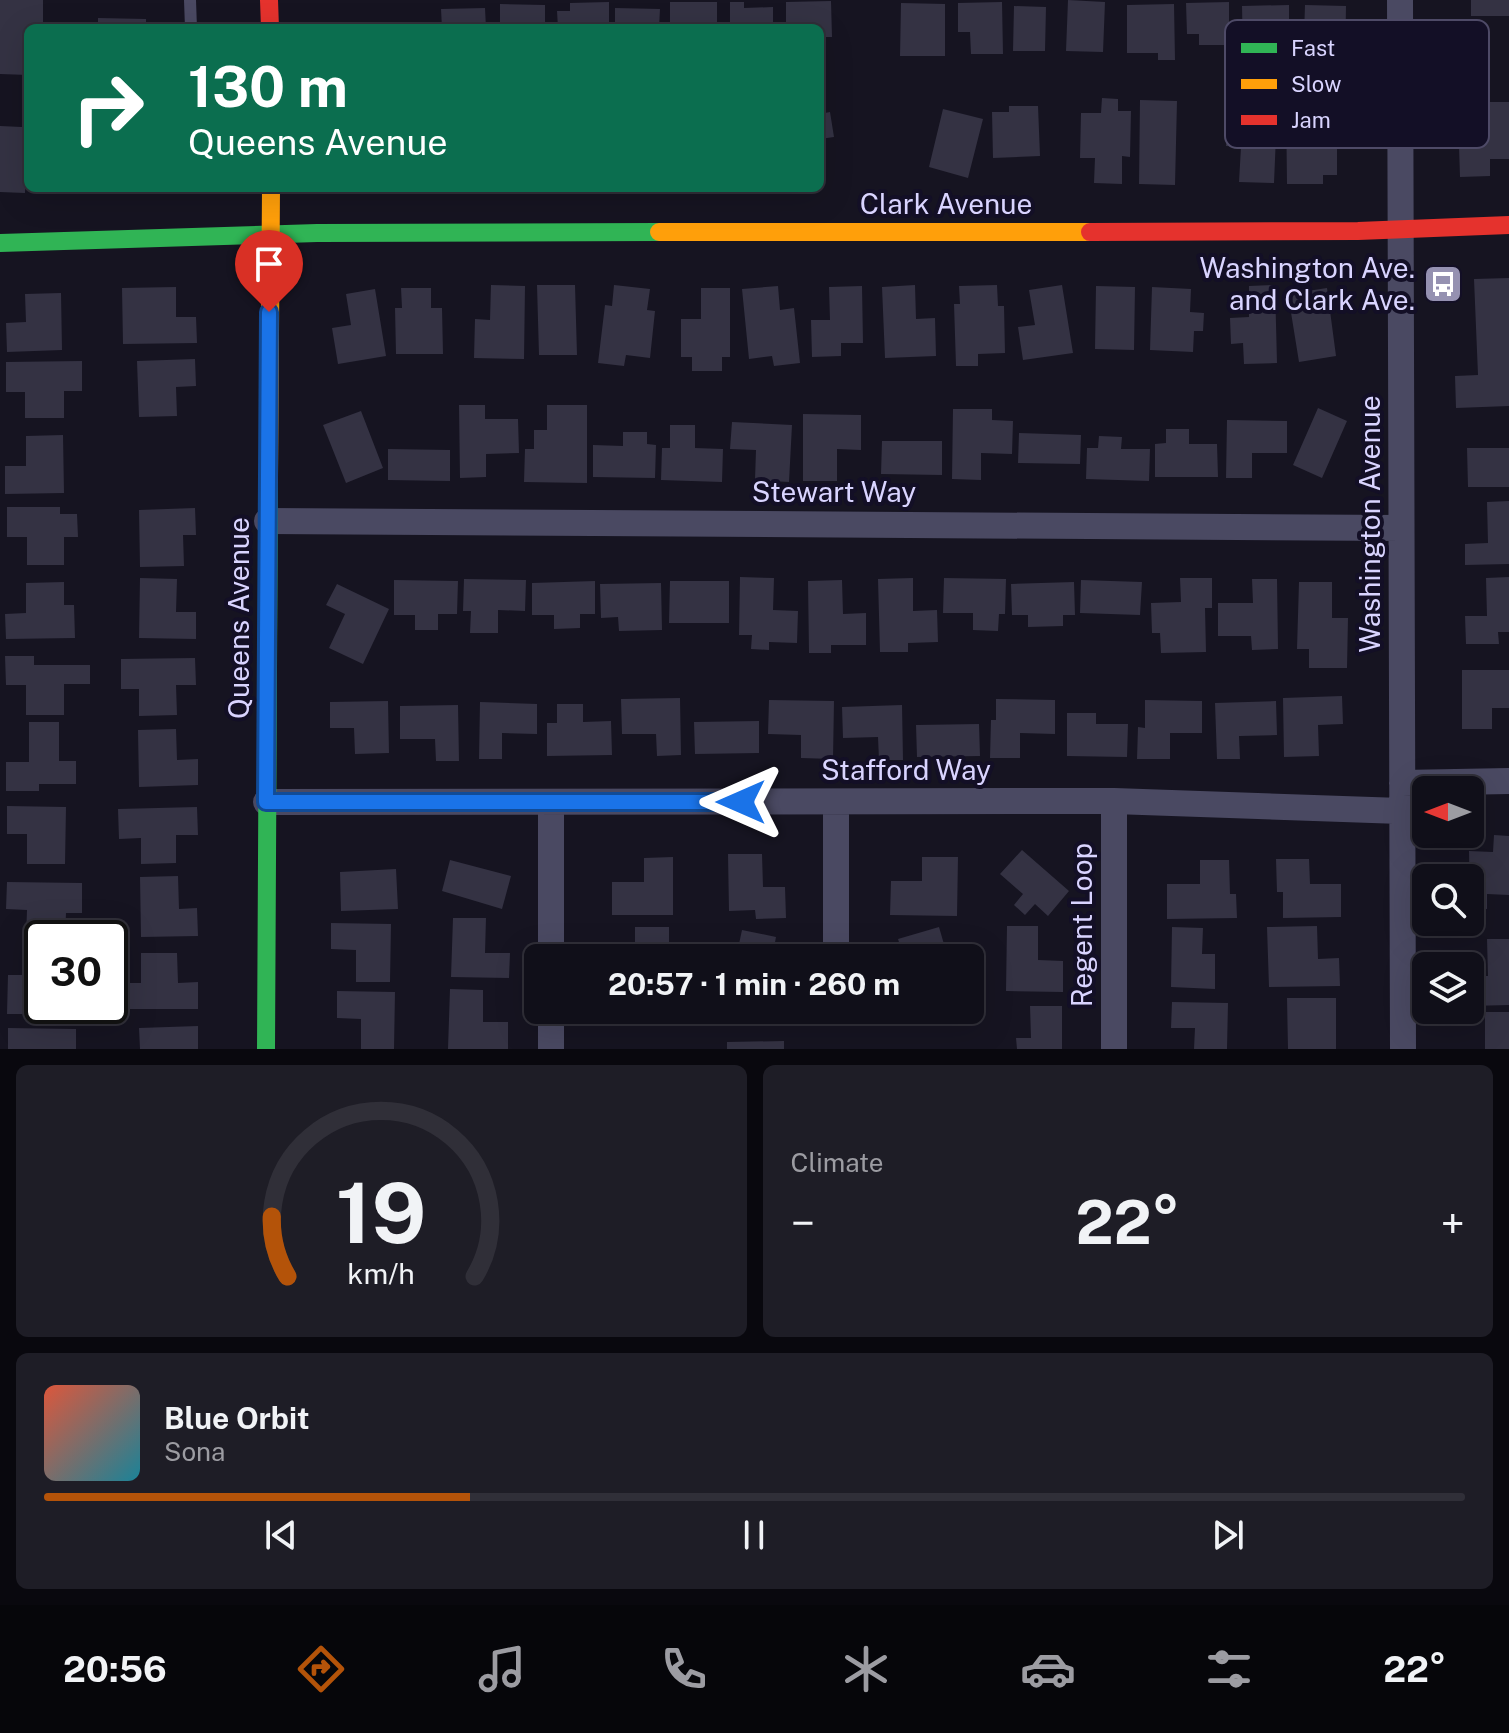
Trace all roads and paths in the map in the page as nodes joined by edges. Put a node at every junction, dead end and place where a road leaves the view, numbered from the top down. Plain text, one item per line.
1 (190, 0) edge
2 (269, 0) edge
3 (1400, 0) edge
4 (1400, 20) edge
5 (191, 24) edge
6 (270, 24) edge
7 (1401, 148) edge
8 (271, 192) edge
9 (1509, 225) edge
10 (1402, 228) junction
11 (270, 233) junction
12 (0, 243) edge
13 (267, 521) junction
14 (1401, 528) junction
15 (1509, 781) edge
16 (1402, 783) junction
17 (1114, 801) junction
18 (266, 802) junction
19 (551, 802) junction
20 (836, 802) junction
21 (1401, 811) junction
22 (551, 944) edge
23 (836, 944) edge
24 (551, 1024) edge
25 (266, 1049) edge
26 (551, 1049) edge
27 (1114, 1049) edge
28 (1403, 1049) edge

1 - 5 lane
2 - 6 street
3 - 4 street, Washington Avenue
7 - 10 street, Washington Avenue
8 - 11 street, Queens Avenue
9 - 10 street, Clark Avenue
10 - 11 street, Clark Avenue
10 - 14 street, Washington Avenue
11 - 12 street, Clark Avenue
11 - 13 street, Queens Avenue
13 - 14 street, Stewart Way
13 - 18 street, Queens Avenue
14 - 16 street, Washington Avenue
15 - 16 street
16 - 21 street, Washington Avenue
17 - 20 street, Stafford Way
17 - 21 street, Stafford Way
17 - 27 street, Regent Loop
18 - 19 street, Stafford Way
18 - 25 street, Queens Avenue
19 - 20 street, Stafford Way
19 - 22 street
20 - 23 street
21 - 28 street, Washington Avenue
24 - 26 street

